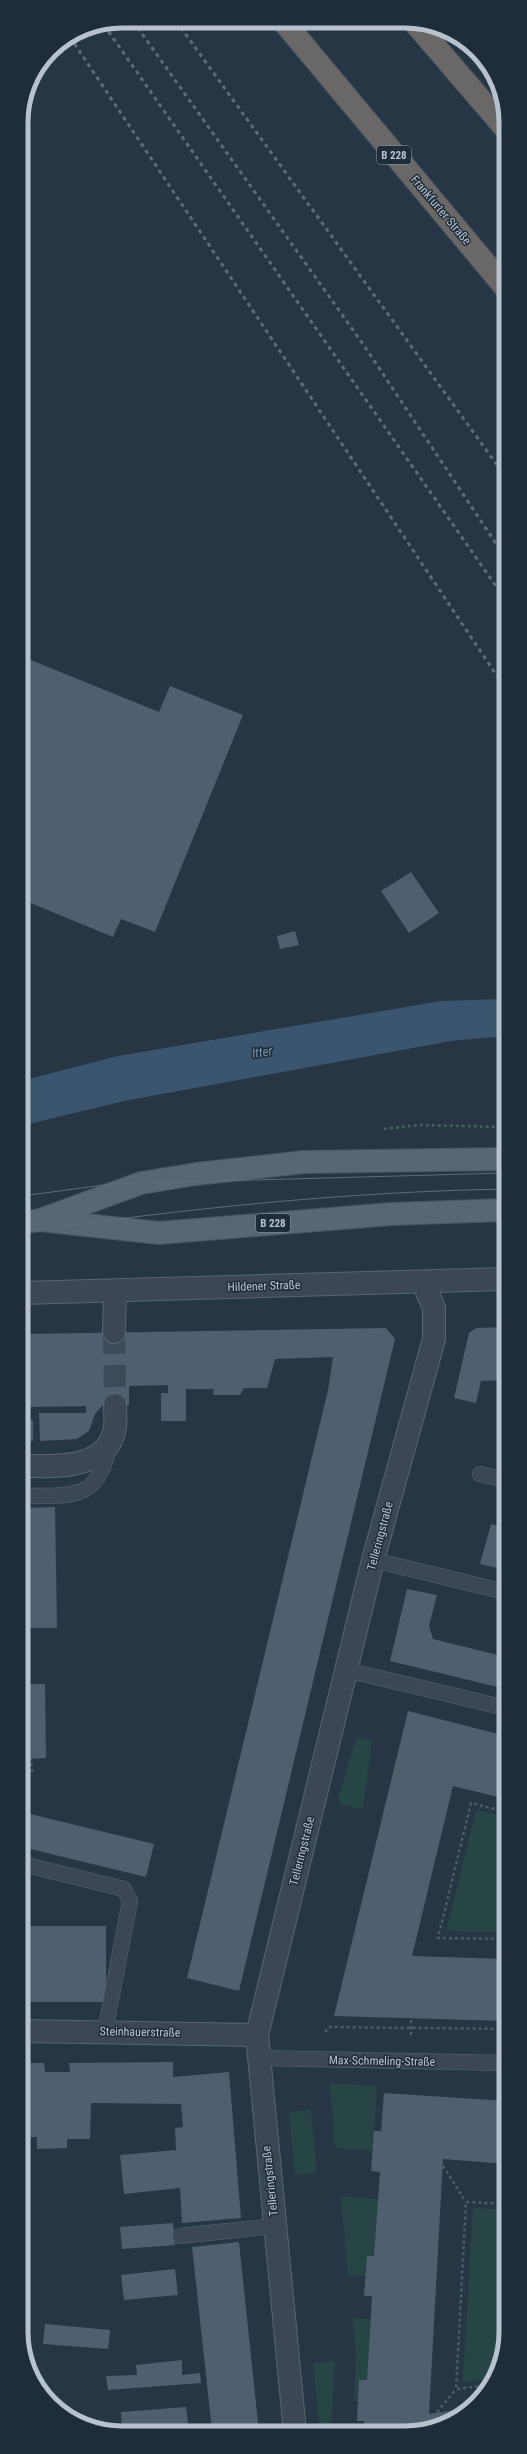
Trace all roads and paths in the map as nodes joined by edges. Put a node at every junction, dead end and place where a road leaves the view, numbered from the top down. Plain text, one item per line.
1 (289, 28) edge
2 (421, 30) edge
3 (499, 121) edge
4 (499, 280) edge
5 (499, 1127) edge
6 (376, 1130) dead end
7 (499, 1159) edge
8 (499, 1210) edge
9 (31, 1221) edge
10 (499, 1279) edge
11 (423, 1282) junction
12 (114, 1291) junction
13 (28, 1293) edge
14 (114, 1332) tunnel mouth
15 (115, 1405) tunnel mouth
16 (110, 1440) junction
17 (28, 1466) edge
18 (480, 1474) dead end
19 (499, 1478) edge
20 (28, 1496) edge
21 (373, 1560) junction
22 (499, 1590) edge
23 (346, 1670) junction
24 (499, 1706) edge
25 (31, 1758) dead end
26 (28, 1774) edge
27 (499, 1810) edge
28 (28, 1865) edge
29 (499, 1940) edge
30 (499, 2029) edge
31 (28, 2030) edge
32 (105, 2031) junction
33 (257, 2035) junction
34 (258, 2058) junction
35 (307, 2059) junction
36 (499, 2063) edge
37 (443, 2166) dead end
38 (466, 2202) junction
39 (499, 2204) edge
40 (275, 2226) junction
41 (180, 2236) dead end
42 (482, 2385) edge
43 (456, 2389) junction
44 (437, 2412) dead end
45 (294, 2426) edge

1 - 4 highway, Frankfurter Straße / B 228
2 - 3 highway
5 - 6 path
7 - 9 main road, B 228
8 - 9 main road, B 228
10 - 11 street, Hildener Straße
11 - 12 street, Hildener Straße
11 - 21 street, Telleringstraße
12 - 13 street, Hildener Straße
12 - 14 street
15 - 16 street
16 - 17 street
16 - 20 lane
18 - 19 lane
21 - 22 lane
21 - 23 street, Telleringstraße
23 - 24 lane
23 - 33 street, Telleringstraße
25 - 26 path
27 - 29 path
28 - 32 lane
30 - 35 path
31 - 32 street, Steinhauerstraße
32 - 33 street, Steinhauerstraße
33 - 34 street, Telleringstraße
34 - 35 lane, Max-Schmeling-Straße
34 - 40 street, Telleringstraße
35 - 36 lane, Max-Schmeling-Straße
37 - 38 path
38 - 39 path
38 - 43 path
40 - 41 lane
40 - 45 street, Telleringstraße
42 - 43 path
43 - 44 path

